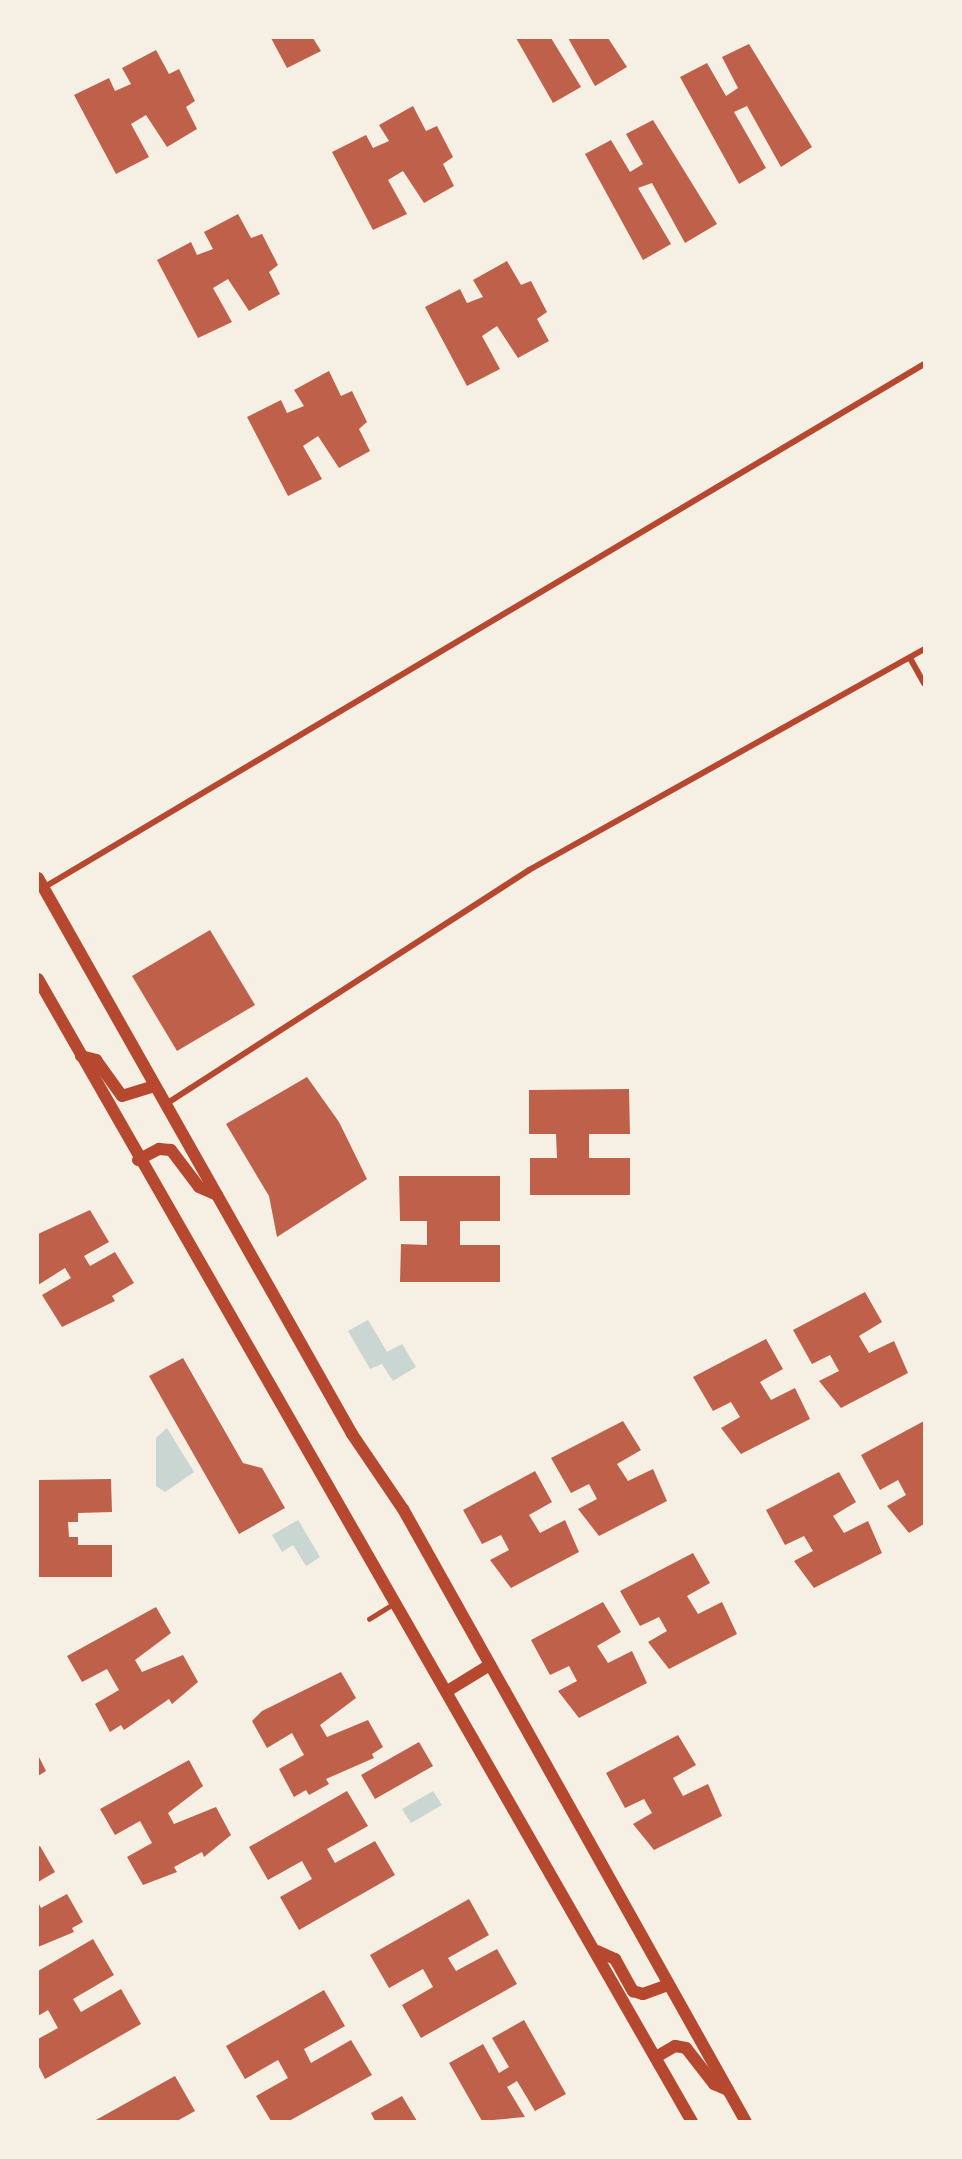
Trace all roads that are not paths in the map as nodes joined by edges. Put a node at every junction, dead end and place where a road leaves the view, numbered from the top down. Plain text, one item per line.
1 (924, 364) edge
2 (924, 649) edge
3 (910, 658) junction
4 (924, 683) edge
5 (40, 883) edge
6 (38, 979) edge
7 (81, 1056) junction
8 (155, 1086) junction
9 (166, 1104) junction
10 (138, 1160) junction
11 (217, 1195) junction
12 (397, 1602) junction
13 (369, 1619) dead end
14 (490, 1665) junction
15 (449, 1690) junction
16 (597, 1951) junction
17 (668, 1985) junction
18 (656, 2057) junction
19 (728, 2090) junction
20 (692, 2121) edge
21 (746, 2121) edge

1 - 5 street
2 - 3 street
3 - 4 street
3 - 9 street
5 - 8 main road
6 - 7 main road
7 - 8 main road
7 - 10 main road
8 - 9 main road
9 - 11 main road
10 - 11 main road
10 - 12 main road
11 - 14 main road
12 - 13 lane
12 - 15 main road
14 - 15 main road
14 - 17 main road
15 - 16 main road
16 - 17 main road
16 - 18 main road
17 - 19 main road
18 - 19 main road
18 - 20 main road
19 - 21 main road

